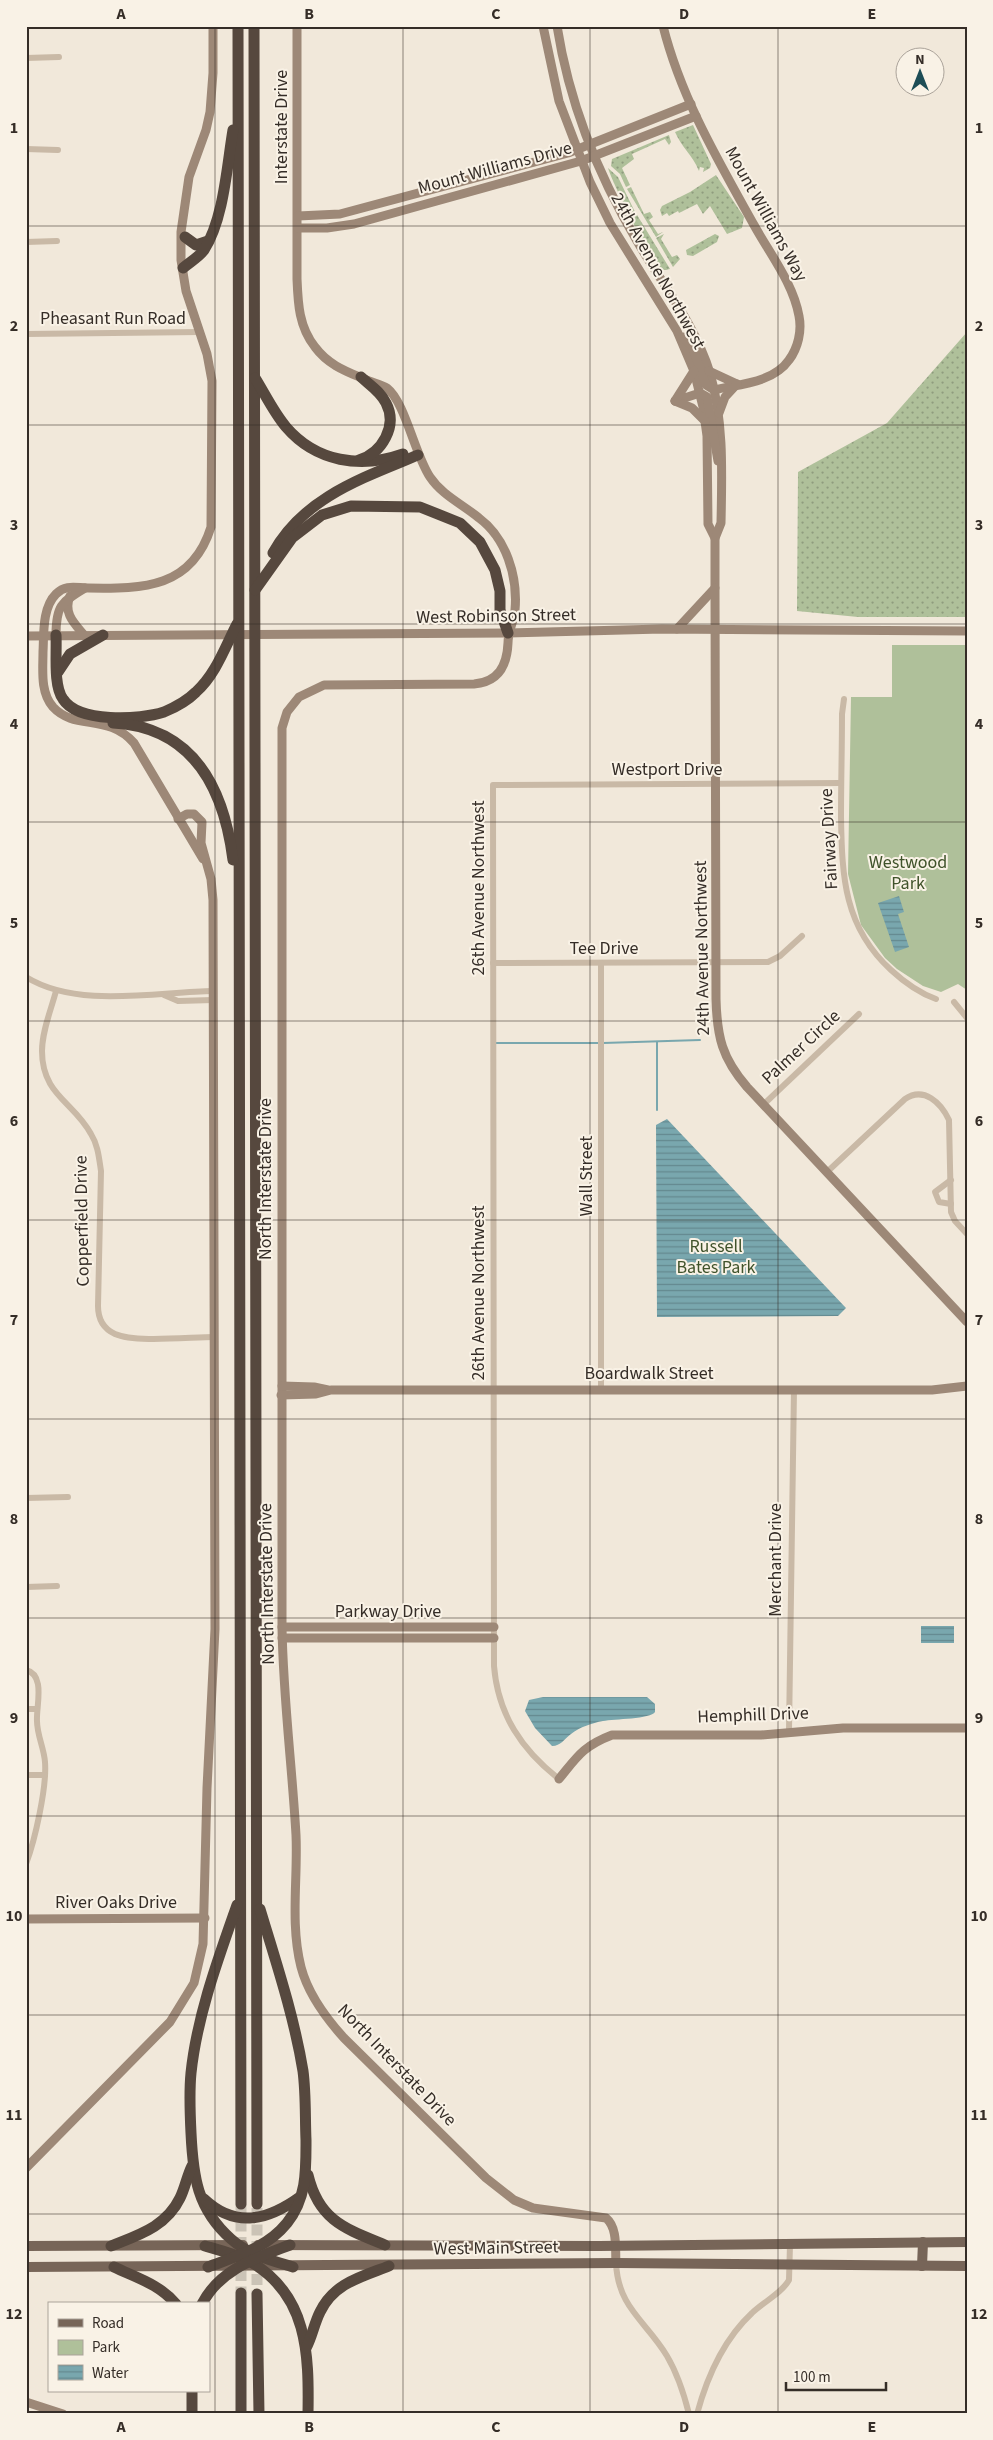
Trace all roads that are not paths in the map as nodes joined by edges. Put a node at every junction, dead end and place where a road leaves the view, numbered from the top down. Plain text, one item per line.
1 (213, 26) edge
2 (238, 26) edge
3 (254, 26) edge
4 (297, 26) edge
5 (542, 26) edge
6 (557, 26) edge
7 (664, 26) edge
8 (26, 58) edge
9 (59, 58) dead end
10 (238, 98) junction
11 (691, 104) junction
12 (696, 116) junction
13 (590, 145) junction
14 (26, 149) edge
15 (58, 150) dead end
16 (576, 150) junction
17 (594, 157) junction
18 (581, 162) junction
19 (184, 205) junction
20 (298, 216) junction
21 (298, 228) junction
22 (185, 237) junction
23 (26, 242) edge
24 (57, 242) dead end
25 (208, 242) junction
26 (183, 268) junction
27 (676, 330) junction
28 (200, 332) junction
29 (26, 334) edge
30 (694, 371) junction
31 (709, 372) junction
32 (254, 376) junction
33 (361, 377) junction
34 (737, 384) junction
35 (714, 390) junction
36 (700, 393) junction
37 (675, 401) junction
38 (719, 415) junction
39 (705, 420) junction
40 (417, 452) junction
41 (352, 462) junction
42 (722, 472) junction
43 (715, 538) junction
44 (86, 588) junction
45 (715, 588) junction
46 (255, 590) junction
47 (71, 595) junction
48 (239, 620) junction
49 (677, 629) junction
50 (715, 629) junction
51 (967, 631) edge
52 (508, 633) junction
53 (84, 635) junction
54 (103, 635) junction
55 (26, 636) edge
56 (44, 636) junction
57 (56, 636) junction
58 (58, 674) junction
59 (844, 700) dead end
60 (99, 722) junction
61 (841, 783) junction
62 (716, 784) junction
63 (493, 785) joint
64 (178, 819) junction
65 (206, 863) junction
66 (240, 909) junction
67 (802, 936) dead end
68 (716, 962) junction
69 (493, 963) junction
70 (601, 963) junction
71 (26, 977) edge
72 (56, 991) junction
73 (213, 996) junction
74 (936, 999) dead end
75 (954, 1002) dead end
76 (859, 1014) dead end
77 (967, 1018) edge
78 (764, 1104) junction
79 (827, 1172) junction
80 (951, 1180) junction
81 (951, 1204) junction
82 (967, 1234) edge
83 (967, 1322) edge
84 (214, 1337) junction
85 (966, 1386) edge
86 (794, 1389) junction
87 (282, 1390) junction
88 (493, 1390) junction
89 (601, 1390) junction
90 (26, 1498) edge
91 (68, 1498) dead end
92 (57, 1586) dead end
93 (26, 1587) edge
94 (282, 1627) junction
95 (494, 1627) junction
96 (282, 1638) junction
97 (494, 1638) junction
98 (29, 1671) edge
99 (26, 1709) edge
100 (37, 1709) junction
101 (967, 1728) edge
102 (789, 1731) junction
103 (45, 1774) junction
104 (26, 1775) edge
105 (559, 1779) joint
106 (29, 1840) edge
107 (26, 1864) edge
108 (240, 1897) junction
109 (256, 1897) junction
110 (205, 1918) junction
111 (26, 1919) edge
112 (192, 2166) junction
113 (306, 2167) junction
114 (26, 2168) edge
115 (199, 2195) junction
116 (302, 2196) junction
117 (241, 2204) tunnel mouth
118 (257, 2204) tunnel mouth
119 (924, 2242) junction
120 (967, 2242) edge
121 (790, 2244) junction
122 (290, 2245) joint
123 (385, 2245) junction
124 (26, 2246) edge
125 (111, 2246) junction
126 (205, 2246) joint
127 (615, 2246) junction
128 (249, 2256) junction
129 (616, 2263) junction
130 (790, 2264) junction
131 (389, 2266) junction
132 (922, 2266) junction
133 (967, 2266) edge
134 (26, 2267) edge
135 (114, 2267) junction
136 (208, 2267) joint
137 (293, 2267) joint
138 (241, 2293) tunnel mouth
139 (257, 2294) tunnel mouth
140 (174, 2302) edge
141 (203, 2302) edge
142 (306, 2348) junction
143 (192, 2392) edge
144 (26, 2402) edge
145 (63, 2414) edge
146 (192, 2414) edge
147 (242, 2414) edge
148 (258, 2414) edge
149 (308, 2414) edge
150 (689, 2414) edge
151 (697, 2414) edge

1 - 19 main road
2 - 10 highway
3 - 32 highway
4 - 20 main road, Interstate Drive
5 - 16 main road, 24th Avenue Northwest
6 - 13 main road, 24th Avenue Northwest
7 - 11 main road
8 - 9 street
10 - 25 highway
10 - 48 highway
11 - 12 main road, Mount Williams Way
11 - 13 main road, Mount Williams Drive
12 - 17 main road, Mount Williams Drive
12 - 34 main road, Mount Williams Way
13 - 16 main road, Mount Williams Drive
13 - 17 main road, 24th Avenue Northwest
14 - 15 street
16 - 18 main road, 24th Avenue Northwest
16 - 20 main road, Mount Williams Drive
17 - 18 main road, Mount Williams Drive
17 - 31 main road, 24th Avenue Northwest
18 - 21 main road, Mount Williams Drive
18 - 27 main road, 24th Avenue Northwest
19 - 22 main road
19 - 26 main road
20 - 21 main road, Interstate Drive
21 - 33 main road, North Interstate Drive
22 - 25 highway
22 - 26 main road
23 - 24 street
25 - 26 highway
26 - 28 main road
27 - 30 main road, 24th Avenue Northwest
27 - 35 main road
28 - 29 street, Pheasant Run Road
28 - 44 main road
30 - 36 main road, 24th Avenue Northwest
30 - 37 main road
31 - 34 main road
31 - 35 main road, 24th Avenue Northwest
32 - 41 highway
32 - 46 highway
33 - 40 main road, North Interstate Drive
33 - 41 highway
34 - 35 main road, Mount Williams Way
34 - 38 main road
35 - 38 main road, 24th Avenue Northwest
36 - 37 main road
36 - 39 main road, 24th Avenue Northwest
36 - 42 main road
37 - 39 main road
38 - 42 main road, 24th Avenue Northwest
39 - 43 main road, 24th Avenue Northwest
40 - 41 highway
40 - 46 highway
40 - 52 main road, North Interstate Drive
42 - 43 main road, 24th Avenue Northwest
43 - 45 main road, 24th Avenue Northwest
44 - 47 main road
44 - 56 main road
45 - 49 main road
45 - 50 main road, 24th Avenue Northwest
46 - 52 highway
46 - 109 highway
47 - 53 main road
47 - 57 main road
48 - 58 highway
48 - 66 highway
49 - 50 main road, West Robinson Street
49 - 52 main road, West Robinson Street
50 - 51 main road, West Robinson Street
50 - 62 main road, 24th Avenue Northwest
52 - 54 main road, West Robinson Street
52 - 87 main road, North Interstate Drive
53 - 54 main road, West Robinson Street
53 - 57 main road, West Robinson Street
54 - 58 highway
55 - 56 main road, West Robinson Street
56 - 57 main road, West Robinson Street
56 - 60 main road
57 - 58 highway
59 - 61 street, Fairway Drive
60 - 64 main road
60 - 66 highway
61 - 62 street, Westport Drive
61 - 74 street, Fairway Drive
62 - 63 street, Westport Drive
62 - 68 main road, 24th Avenue Northwest
63 - 69 street, 26th Avenue Northwest
64 - 65 main road
64 - 65 main road
65 - 73 main road
66 - 108 highway
67 - 68 street, Tee Drive
68 - 70 street, Tee Drive
68 - 78 main road, 24th Avenue Northwest
69 - 70 street, Tee Drive
69 - 88 street, 26th Avenue Northwest
70 - 89 street, Wall Street
71 - 72 street
72 - 73 street
72 - 84 street, Copperfield Drive
73 - 84 main road
75 - 77 street
76 - 78 street, Palmer Circle
78 - 79 main road, 24th Avenue Northwest
79 - 80 street
79 - 83 main road, 24th Avenue Northwest
80 - 81 street
80 - 81 street
81 - 82 street
84 - 110 main road
85 - 86 main road, Boardwalk Street
86 - 89 main road, Boardwalk Street
86 - 102 street, Merchant Drive
87 - 88 main road, Boardwalk Street
87 - 94 main road, North Interstate Drive
88 - 89 main road, Boardwalk Street
88 - 95 street, 26th Avenue Northwest
90 - 91 street
92 - 93 street
94 - 95 main road, Parkway Drive
94 - 96 main road, North Interstate Drive
95 - 97 street, 26th Avenue Northwest
96 - 97 main road, Parkway Drive
96 - 127 main road, North Interstate Drive
97 - 105 street, 26th Avenue Northwest
98 - 100 street
99 - 100 street
100 - 103 street
101 - 102 main road, Hemphill Drive
102 - 105 main road, Hemphill Drive
103 - 104 street
103 - 106 street
106 - 107 street
108 - 112 highway
108 - 117 highway
109 - 113 highway
109 - 118 highway
110 - 111 main road, River Oaks Drive
110 - 114 main road
112 - 115 highway
112 - 125 highway
113 - 116 highway
113 - 123 highway
115 - 116 highway
115 - 128 highway
116 - 128 highway
119 - 120 main road, West Main Street
119 - 121 main road, West Main Street
119 - 132 main road
121 - 127 main road, West Main Street
121 - 130 street
122 - 123 main road, West Main Street
122 - 128 highway
123 - 127 main road, West Main Street
124 - 125 main road
125 - 126 main road
126 - 128 highway
127 - 129 main road, North Interstate Drive
128 - 136 highway
128 - 137 highway
128 - 141 highway
128 - 142 highway
129 - 130 main road, West Main Street
129 - 131 main road, West Main Street
129 - 150 street
130 - 132 main road, West Main Street
130 - 151 street
131 - 137 main road, West Main Street
131 - 142 highway
132 - 133 main road, West Main Street
134 - 135 main road
135 - 136 main road
135 - 140 highway
138 - 147 highway
139 - 148 highway
142 - 149 highway
143 - 146 highway
144 - 145 main road

